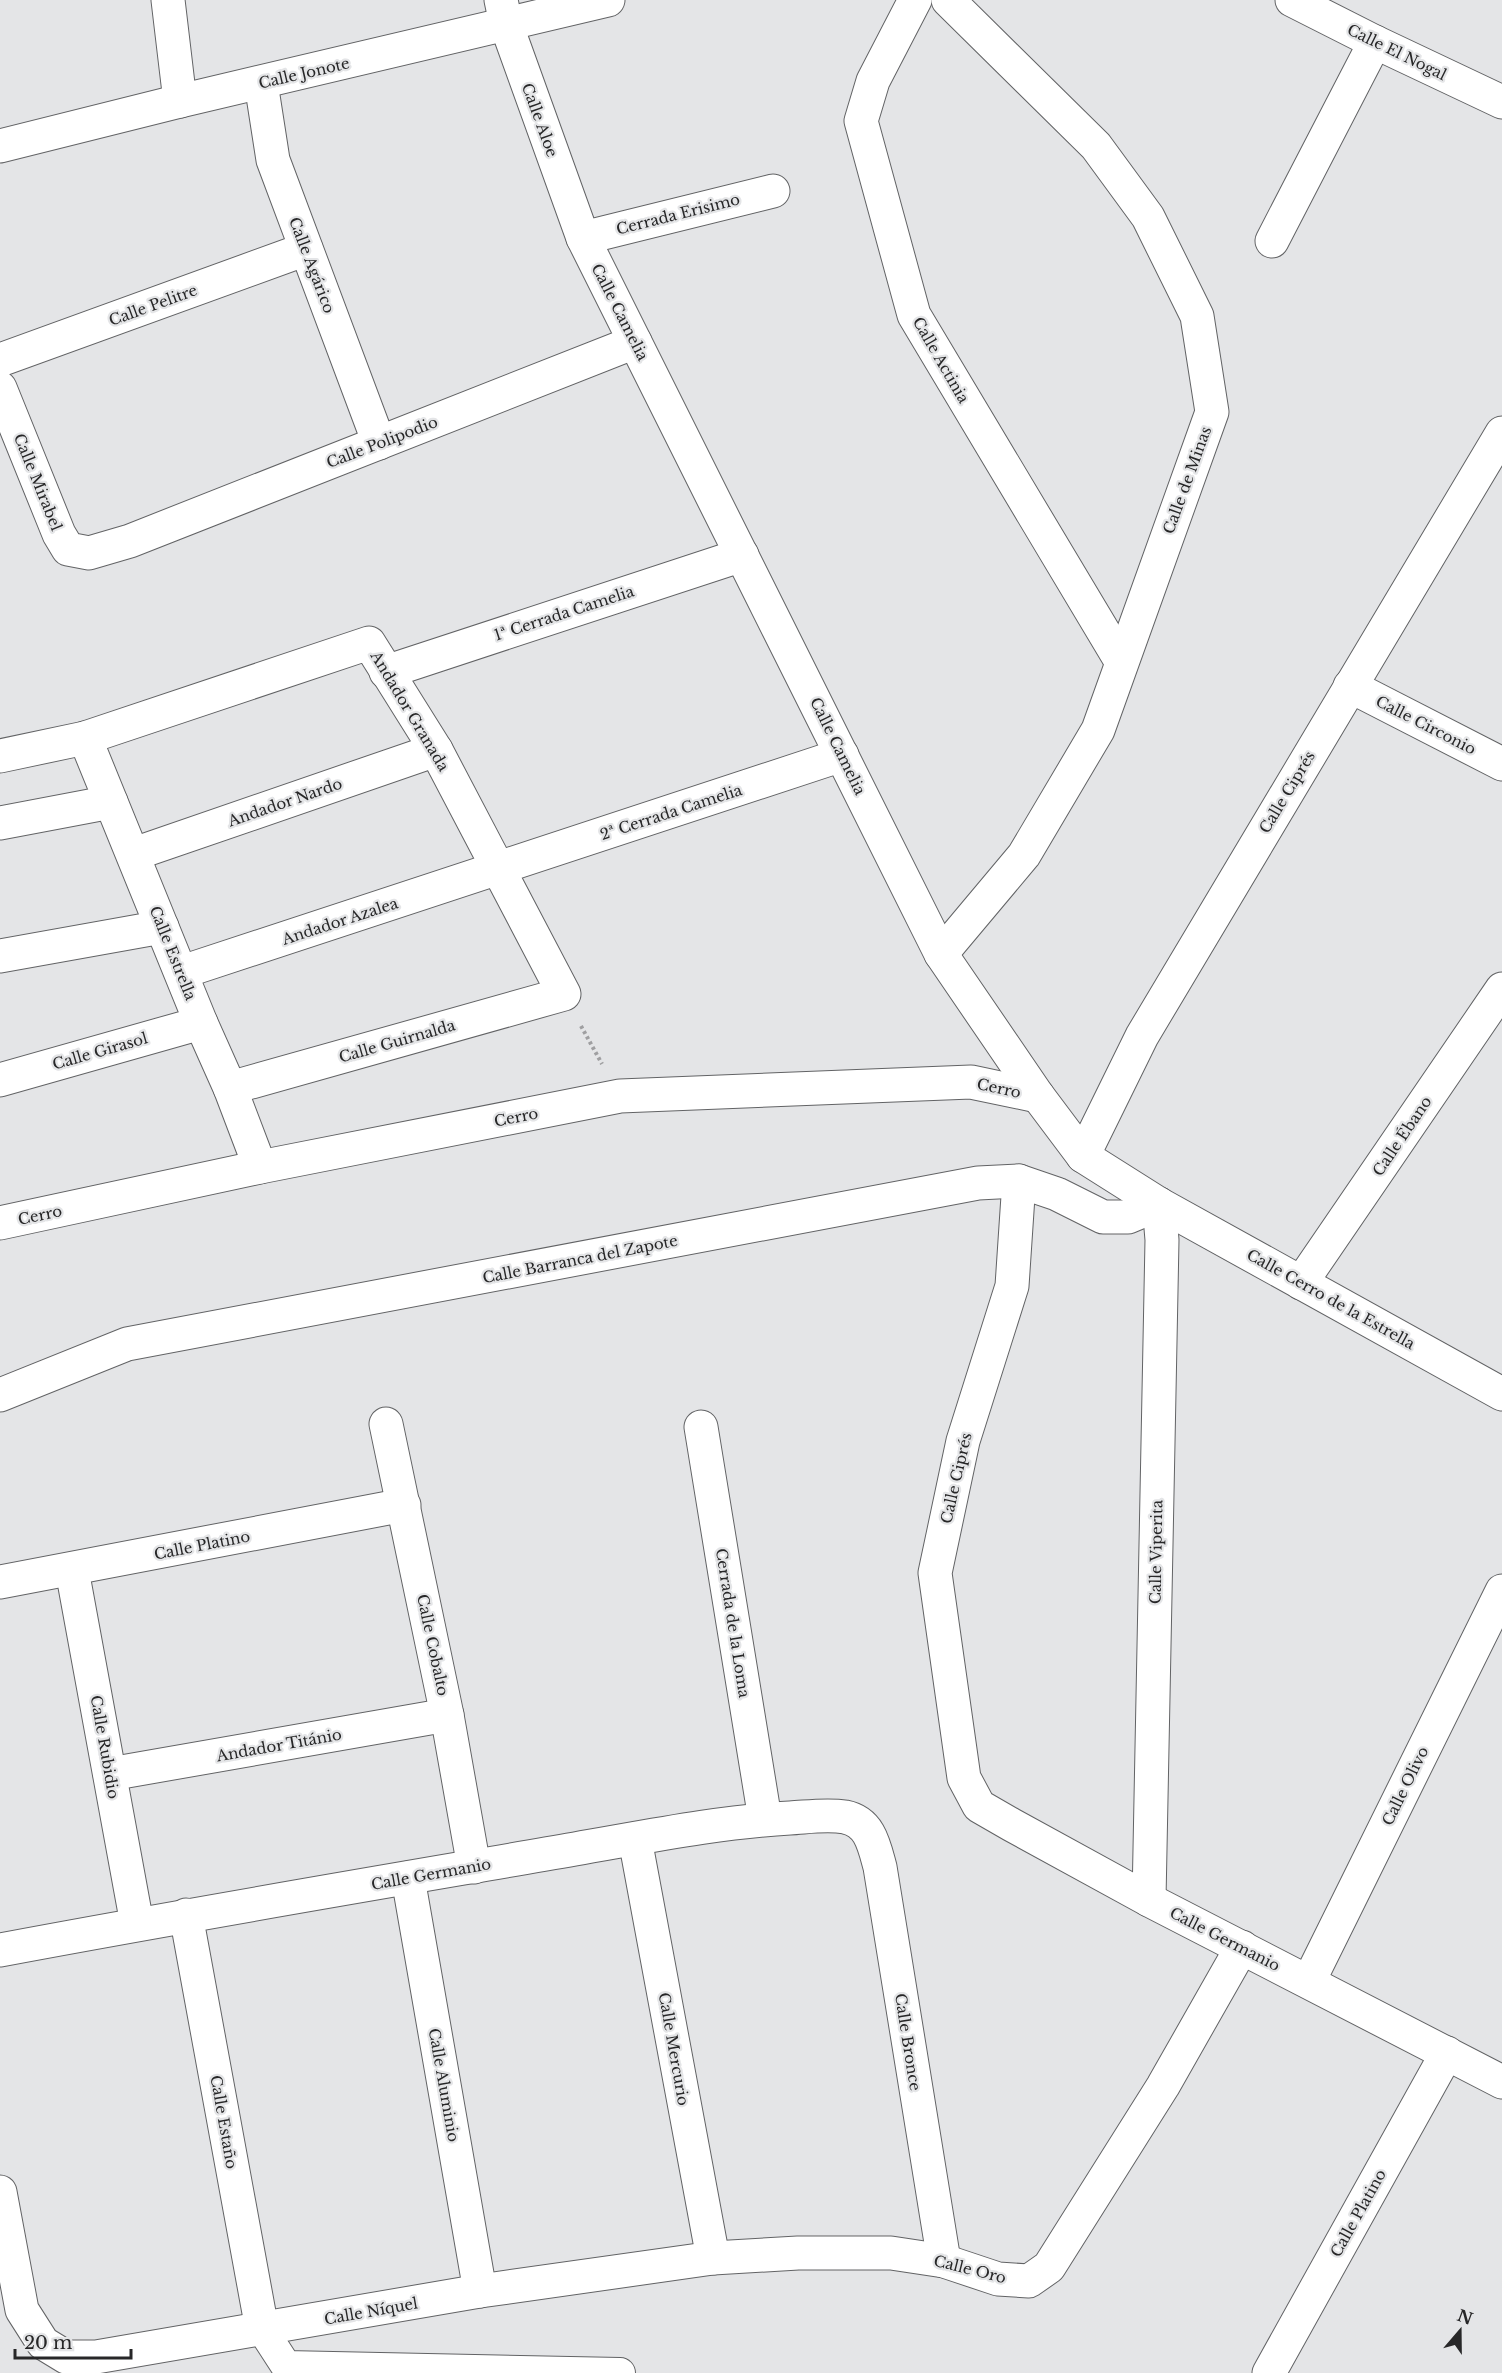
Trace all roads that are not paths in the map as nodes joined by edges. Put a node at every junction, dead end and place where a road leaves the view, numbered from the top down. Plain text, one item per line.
1 (168, 0) edge
2 (608, 0) edge
3 (915, 0) edge
4 (948, 0) edge
5 (1292, 0) edge
6 (504, 12) edge
7 (1375, 42) junction
8 (261, 83) junction
9 (180, 100) junction
10 (1502, 102) edge
11 (0, 146) edge
12 (773, 191) dead end
13 (583, 238) junction
14 (1272, 242) dead end
15 (306, 249) junction
16 (635, 342) junction
17 (0, 360) edge
18 (0, 388) edge
19 (1502, 433) edge
20 (379, 444) junction
21 (130, 541) joint
22 (742, 555) junction
23 (1121, 661) junction
24 (386, 672) junction
25 (1350, 686) junction
26 (85, 738) junction
27 (436, 750) junction
28 (842, 755) junction
29 (0, 756) edge
30 (1502, 764) edge
31 (111, 802) junction
32 (0, 823) edge
33 (134, 854) junction
34 (499, 869) junction
35 (162, 927) junction
36 (941, 954) junction
37 (0, 956) edge
38 (182, 972) junction
39 (1502, 989) edge
40 (564, 994) joint
41 (201, 1023) junction
42 (0, 1080) edge
43 (230, 1088) junction
44 (1038, 1096) junction
45 (1083, 1156) junction
46 (260, 1167) junction
47 (1019, 1181) junction
48 (1159, 1204) junction
49 (0, 1223) edge
50 (1301, 1283) junction
51 (1498, 1383) edge
52 (0, 1395) edge
53 (386, 1424) dead end
54 (701, 1427) dead end
55 (404, 1505) junction
56 (72, 1570) junction
57 (0, 1582) edge
58 (1502, 1591) edge
59 (447, 1715) junction
60 (110, 1774) junction
61 (964, 1778) joint
62 (765, 1819) junction
63 (863, 1825) joint
64 (635, 1839) junction
65 (474, 1867) junction
66 (408, 1878) junction
67 (1149, 1900) junction
68 (186, 1915) junction
69 (137, 1924) junction
70 (1242, 1947) junction
71 (0, 1950) edge
72 (1309, 1981) junction
73 (1447, 2053) junction
74 (1502, 2082) edge
75 (0, 2192) edge
76 (713, 2258) junction
77 (944, 2261) junction
78 (480, 2291) junction
79 (262, 2329) junction
80 (620, 2373) edge
81 (1269, 2373) edge

1 - 9 street
2 - 6 street, Calle Jonote
3 - 23 street, Calle Actinia
4 - 23 street, Calle de Minas
5 - 7 street, Calle El Nogal
6 - 8 street, Calle Jonote
6 - 13 street, Calle Aloe
7 - 10 street, Calle El Nogal
7 - 14 street
8 - 9 street, Calle Jonote
8 - 15 street, Calle Agárico
9 - 11 street, Calle Jonote
12 - 13 street, Cerrada Erisimo
13 - 16 street, Calle Camelia
15 - 17 street, Calle Pelitre
15 - 20 street, Calle Agárico
16 - 20 street, Calle Polipodio
16 - 22 street, Calle Camelia
18 - 21 street, Calle Mirabel
19 - 25 street, Calle Ciprés
20 - 21 street, Calle Polipodio
22 - 24 street, 1ª Cerrada Camelia
22 - 28 street, Calle Camelia
23 - 36 street, Calle de Minas
24 - 26 street, Andador Granada
24 - 27 street, Andador Granada
25 - 30 street, Calle Circonio
25 - 45 street, Calle Ciprés
26 - 29 street, Andador Granada
26 - 31 street, Calle Estrella
27 - 33 street, Andador Nardo
27 - 34 street, Andador Granada
28 - 34 street, 2ª Cerrada Camelia
28 - 36 street, Calle Camelia
31 - 32 street
31 - 33 street, Calle Estrella
33 - 35 street, Calle Estrella
34 - 38 street, Andador Azalea
34 - 40 street, Andador Granada
35 - 37 street
35 - 38 street, Calle Estrella
36 - 44 street, Calle Camelia
38 - 41 street, Calle Estrella
39 - 50 street, Calle Ébano
40 - 43 street, Calle Guirnalda
41 - 42 street, Calle Girasol
41 - 43 street, Calle Estrella
43 - 46 street, Calle Estrella
44 - 45 street, Calle Camelia
44 - 46 street, Cerro
45 - 48 street, Calle Camelia
46 - 49 street, Cerro
47 - 48 street, Calle Barranca del Zapote
47 - 52 street, Calle Barranca del Zapote
47 - 61 street, Calle Ciprés
48 - 50 street, Calle Cerro de la Estrella
48 - 67 street, Calle Viperita
50 - 51 street, Calle Cerro de la Estrella
53 - 55 street, Calle Cobalto
54 - 62 street, Cerrada de la Loma
55 - 56 street, Calle Platino
55 - 59 street, Calle Cobalto
56 - 57 street, Calle Platino
56 - 60 street, Calle Rubidio
58 - 72 street, Calle Olivo
59 - 60 street, Andador Titánio
59 - 65 street, Calle Cobalto
60 - 69 street, Calle Rubidio
61 - 67 street, Calle Germanio
62 - 63 street, Calle Germanio
62 - 64 street, Calle Germanio
63 - 77 street, Calle Bronce
64 - 65 street, Calle Germanio
64 - 76 street, Calle Mercurio
65 - 66 street, Calle Germanio
66 - 68 street, Calle Germanio
66 - 78 street, Calle Aluminio
67 - 70 street, Calle Germanio
68 - 69 street, Calle Germanio
68 - 79 street, Calle Estaño
69 - 71 street, Calle Germanio
70 - 72 street, Calle Germanio
70 - 77 street, Calle Oro
72 - 73 street, Calle Germanio
73 - 74 street, Calle Germanio
73 - 81 street, Calle Platino
75 - 79 street, Calle Níquel
76 - 77 street, Calle Oro
76 - 78 street, Calle Oro
78 - 79 street, Calle Níquel
79 - 80 street

